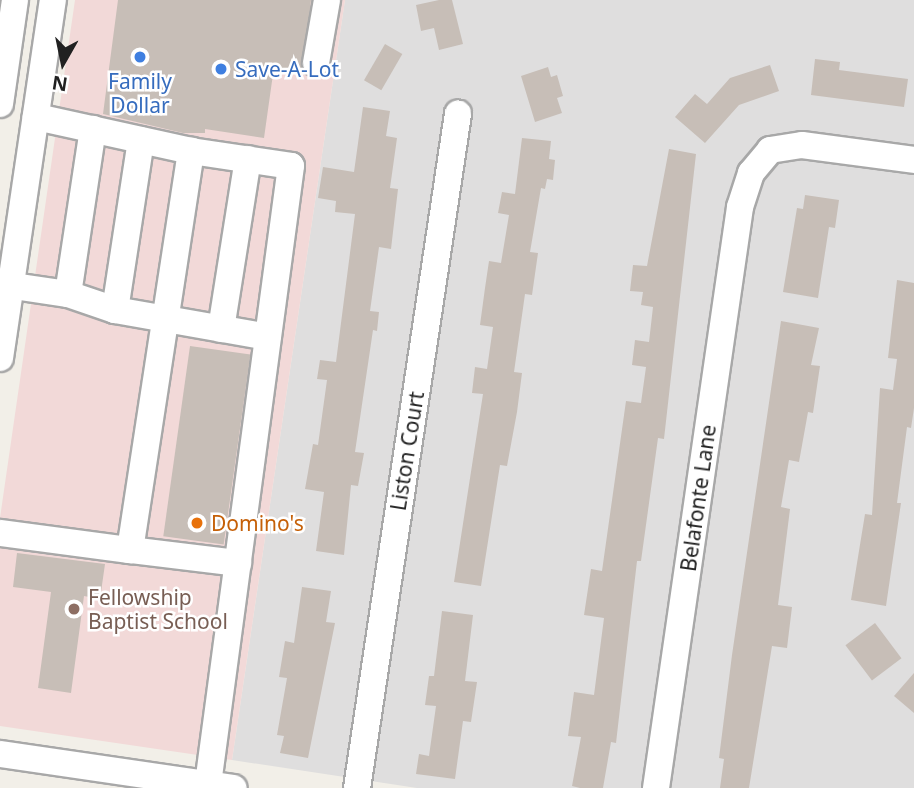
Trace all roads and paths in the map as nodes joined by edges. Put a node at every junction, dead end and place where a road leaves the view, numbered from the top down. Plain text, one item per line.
1 (15, 0) edge
2 (53, 0) edge
3 (327, 0) edge
4 (316, 63) dead end
5 (0, 104) edge
6 (458, 114) dead end
7 (36, 117) junction
8 (93, 129) junction
9 (141, 140) junction
10 (191, 151) junction
11 (248, 159) junction
12 (914, 160) edge
13 (5, 285) edge
14 (68, 294) junction
15 (115, 310) junction
16 (165, 320) junction
17 (221, 329) junction
18 (268, 337) junction
19 (0, 358) edge
20 (0, 533) edge
21 (130, 550) junction
22 (238, 563) junction
23 (0, 754) edge
24 (221, 786) edge
25 (357, 788) edge
26 (656, 788) edge

1 - 5 street
2 - 7 street
3 - 4 street
6 - 25 street, Liston Court
7 - 8 street
7 - 13 street
8 - 9 street
8 - 14 street
9 - 10 street
9 - 15 street
10 - 11 street
10 - 16 street
11 - 17 street
11 - 18 street
12 - 26 street, Belafonte Lane
13 - 14 street
13 - 19 street
14 - 15 street
15 - 16 street
16 - 17 street
16 - 21 street
17 - 18 street
18 - 22 street
20 - 21 street
21 - 22 street
22 - 24 street
23 - 24 street

